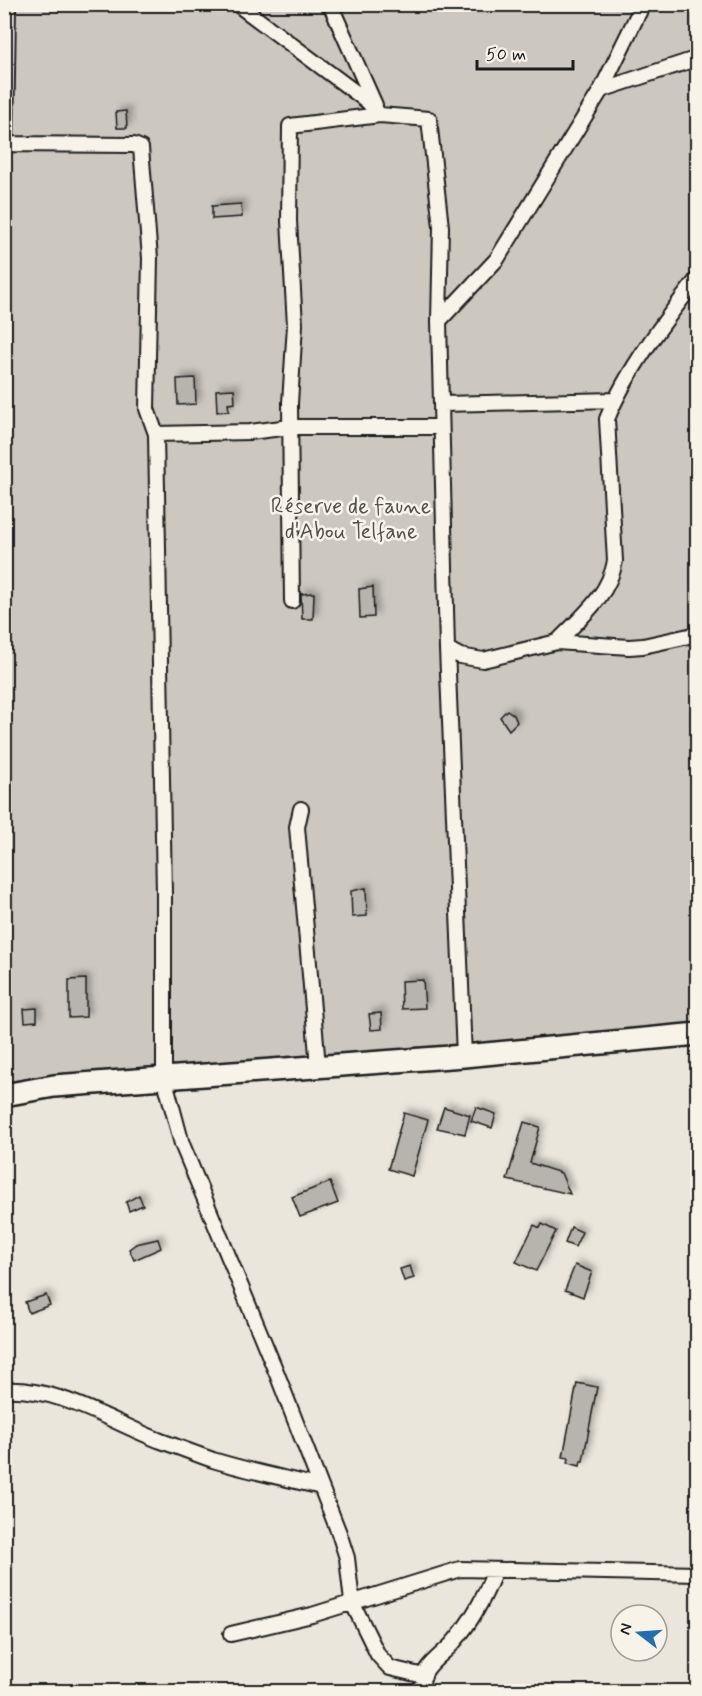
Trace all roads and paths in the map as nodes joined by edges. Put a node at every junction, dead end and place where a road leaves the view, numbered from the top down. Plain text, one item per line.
1 (8, 4) edge
2 (237, 4) edge
3 (330, 4) edge
4 (643, 4) edge
5 (698, 58) edge
6 (602, 90) junction
7 (380, 115) junction
8 (5, 145) edge
9 (698, 278) edge
10 (439, 321) junction
11 (615, 400) junction
12 (442, 404) junction
13 (290, 427) junction
14 (441, 427) junction
15 (156, 434) junction
16 (292, 601) dead end
17 (698, 634) edge
18 (557, 642) junction
19 (447, 649) junction
20 (301, 809) dead end
21 (698, 1034) edge
22 (464, 1056) junction
23 (318, 1066) junction
24 (164, 1077) junction
25 (4, 1095) edge
26 (4, 1390) edge
27 (321, 1487) junction
28 (495, 1570) junction
29 (698, 1574) edge
30 (352, 1602) junction
31 (231, 1634) dead end
32 (423, 1676) junction
33 (423, 1692) edge

1 - 8 street
2 - 7 street
3 - 7 street
4 - 6 street
5 - 6 street
6 - 10 street
7 - 10 street
7 - 13 street
8 - 15 street
9 - 11 street
10 - 12 street
11 - 12 street
11 - 18 street
12 - 14 street
13 - 14 street
13 - 15 street
13 - 16 street
14 - 19 street
15 - 24 street
17 - 18 street
18 - 19 street
19 - 22 street
20 - 23 street
21 - 22 main road
22 - 23 main road
23 - 24 main road
24 - 25 main road
24 - 27 street
26 - 27 street
27 - 30 street
28 - 29 street
28 - 30 street
28 - 32 street
30 - 31 street
30 - 32 street
32 - 33 street

